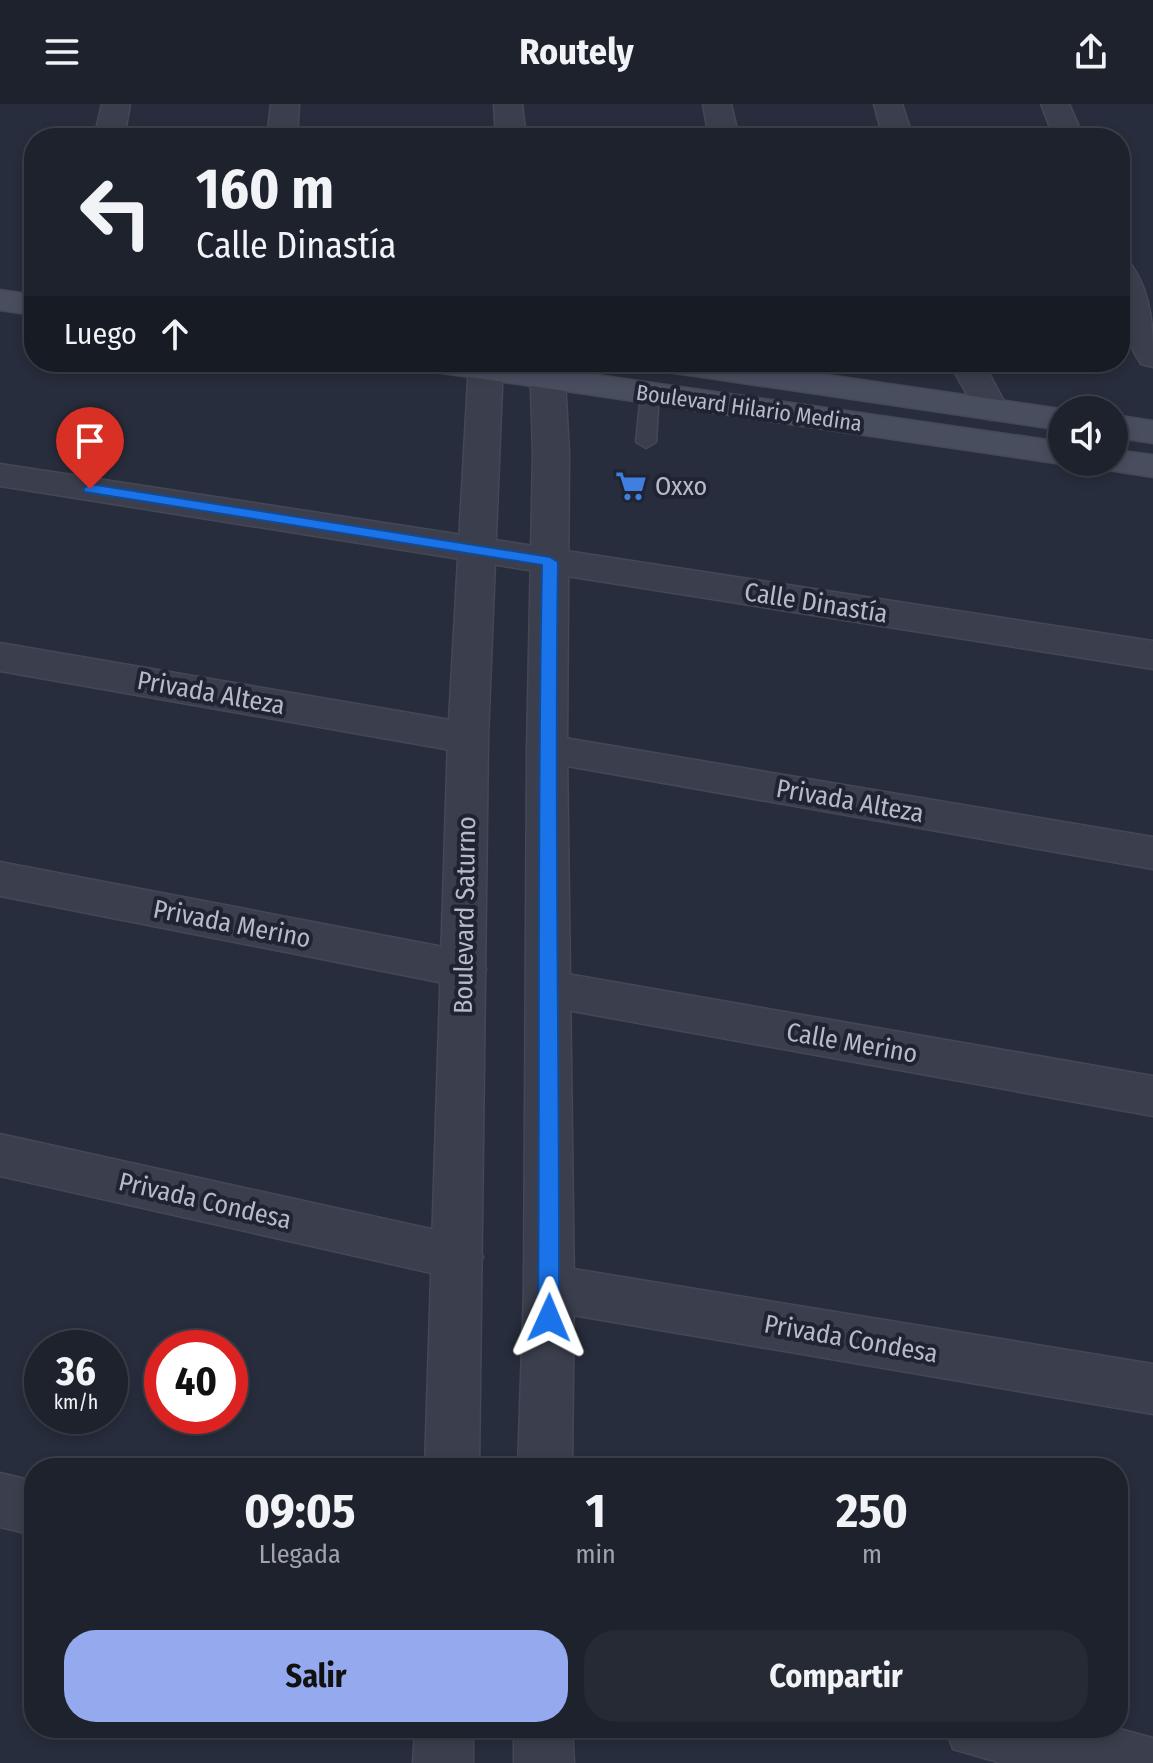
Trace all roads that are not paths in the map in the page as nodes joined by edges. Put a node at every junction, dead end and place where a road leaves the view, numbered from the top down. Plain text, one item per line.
1 (116, 104) edge
2 (285, 104) edge
3 (508, 104) edge
4 (717, 104) edge
5 (888, 104) edge
6 (1055, 104) edge
7 (111, 128) edge
8 (283, 128) edge
9 (510, 128) edge
10 (722, 128) edge
11 (895, 128) edge
12 (1065, 128) edge
13 (0, 272) edge
14 (24, 275) edge
15 (1130, 297) edge
16 (0, 300) edge
17 (24, 304) edge
18 (1153, 357) edge
19 (485, 372) edge
20 (547, 372) edge
21 (556, 372) edge
22 (783, 372) edge
23 (971, 372) edge
24 (650, 394) junction
25 (991, 409) junction
26 (1048, 417) edge
27 (1128, 428) edge
28 (1153, 432) edge
29 (646, 442) dead end
30 (1048, 451) edge
31 (1128, 463) edge
32 (1153, 466) edge
33 (0, 475) edge
34 (480, 548) junction
35 (550, 562) junction
36 (1153, 655) edge
37 (0, 657) edge
38 (468, 738) junction
39 (547, 750) junction
40 (1153, 853) edge
41 (0, 879) edge
42 (464, 969) junction
43 (550, 989) junction
44 (1153, 1096) edge
45 (0, 1155) edge
46 (458, 1257) junction
47 (549, 1288) junction
48 (1153, 1389) edge
49 (452, 1458) edge
50 (545, 1458) edge
51 (0, 1500) edge
52 (24, 1506) edge
53 (444, 1738) edge
54 (543, 1738) edge
55 (1022, 1738) edge
56 (443, 1763) edge
57 (544, 1763) edge
58 (1142, 1763) edge

1 - 7 street
2 - 8 street
3 - 9 street
4 - 10 street
5 - 11 street
6 - 12 street
13 - 14 main road
15 - 18 street
16 - 17 main road
19 - 34 street, Boulevard Saturno
20 - 35 street
21 - 24 main road, Boulevard Hilario Medina
22 - 25 main road, Boulevard Hilario Medina
23 - 25 street
24 - 29 lane
24 - 30 main road, Boulevard Hilario Medina
25 - 26 main road, Boulevard Hilario Medina
27 - 28 main road
31 - 32 main road
33 - 34 street, Calle Dinastía
34 - 35 street, Calle Dinastía
34 - 38 street, Boulevard Saturno
35 - 36 street, Calle Dinastía
35 - 39 street
37 - 38 street, Privada Alteza
38 - 42 street, Boulevard Saturno
39 - 40 street, Privada Alteza
39 - 43 street
41 - 42 street, Privada Merino
42 - 46 street, Boulevard Saturno
43 - 44 street, Calle Merino
43 - 47 street
45 - 46 street, Privada Condesa
46 - 49 street, Boulevard Saturno
47 - 48 street, Privada Condesa
47 - 50 street
51 - 52 street
53 - 56 street
54 - 57 street
55 - 58 street

